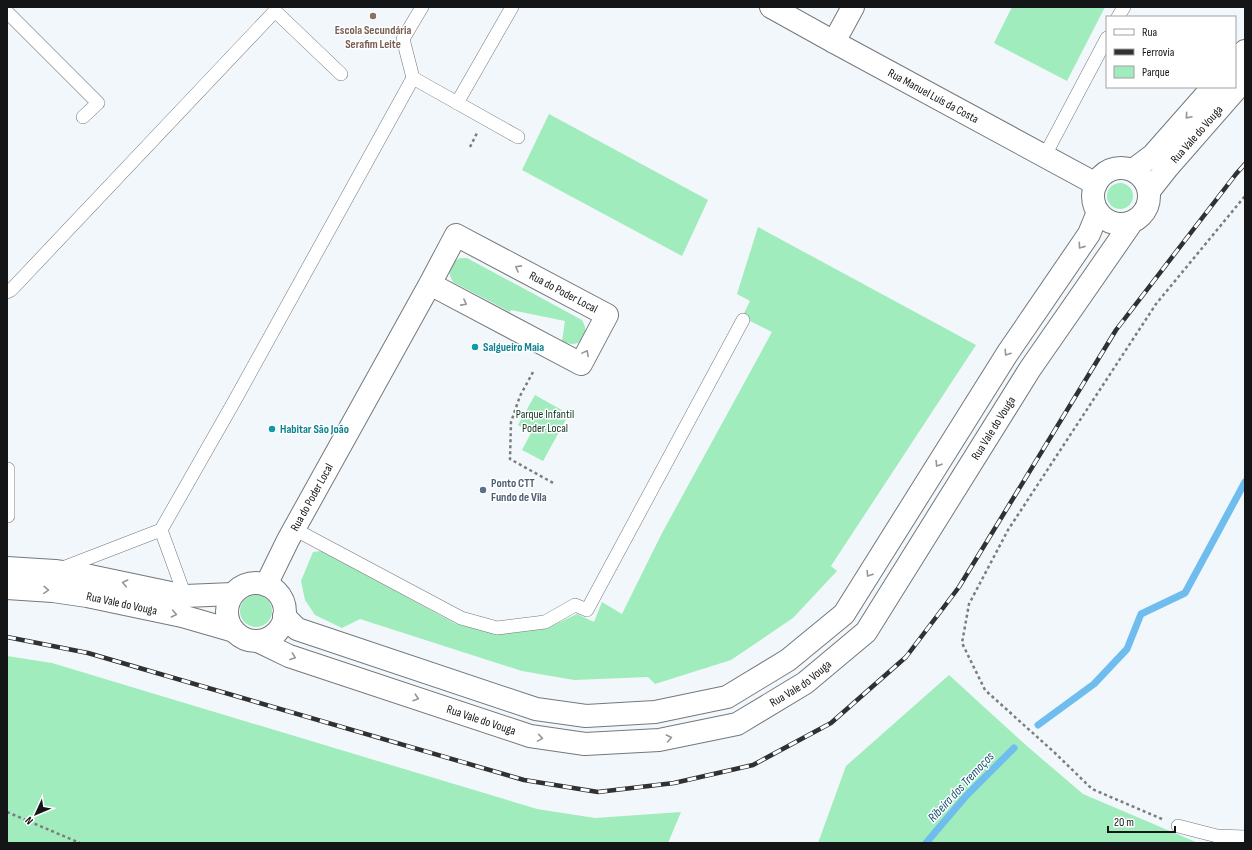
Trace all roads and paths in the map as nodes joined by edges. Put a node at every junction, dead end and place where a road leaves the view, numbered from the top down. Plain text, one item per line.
1 (422, 7) edge
2 (512, 7) edge
3 (771, 7) edge
4 (853, 7) edge
5 (1124, 7) edge
6 (1119, 16) edge
7 (9, 18) edge
8 (1106, 40) edge
9 (834, 42) junction
10 (1245, 51) edge
11 (1236, 61) edge
12 (341, 74) dead end
13 (413, 78) junction
14 (1245, 79) edge
15 (1212, 88) edge
16 (457, 103) junction
17 (83, 117) dead end
18 (518, 137) dead end
19 (1044, 157) junction
20 (1133, 170) junction
21 (1096, 184) junction
22 (1149, 191) junction
23 (1245, 196) edge
24 (1098, 212) junction
25 (1132, 222) junction
26 (430, 284) junction
27 (7, 292) edge
28 (743, 320) dead end
29 (533, 372) dead end
30 (7, 469) edge
31 (555, 484) dead end
32 (8, 516) edge
33 (294, 529) junction
34 (160, 530) junction
35 (7, 568) edge
36 (55, 571) junction
37 (266, 585) junction
38 (7, 588) edge
39 (233, 594) junction
40 (185, 596) junction
41 (284, 616) junction
42 (234, 631) junction
43 (258, 641) junction
44 (7, 812) edge
45 (1178, 826) joint
46 (1245, 837) edge
47 (80, 843) edge

1 - 13 lane
2 - 16 lane
3 - 9 street, Rua Manuel Luís da Costa
4 - 9 street
5 - 6 lane
7 - 17 lane
8 - 19 lane
9 - 19 street, Rua Manuel Luís da Costa
10 - 11 street
12 - 27 lane
13 - 16 lane
13 - 34 lane
14 - 22 street, Rua Vale do Vouga
15 -> 20 street, Rua Vale do Vouga
16 - 18 lane
19 - 21 street, Rua Manuel Luís da Costa
20 - 21 street
20 - 22 street
21 - 24 street
22 - 25 street, Rua Vale do Vouga
23 - 45 path
24 - 25 street
24 -> 41 street
43 -> 25 street, Rua Vale do Vouga
26 -> 26 street, Rua do Poder Local
26 - 33 street, Rua do Poder Local
28 - 33 lane
29 - 31 path
30 - 32 lane
33 - 37 street, Rua do Poder Local
34 - 36 lane
34 - 40 lane
35 - 36 street, Rua Vale do Vouga
40 -> 36 street, Rua Vale do Vouga
37 - 39 street, Rua Vale do Vouga
37 - 41 street
38 -> 42 street, Rua Vale do Vouga
39 - 40 street, Rua Vale do Vouga
39 - 42 street
41 - 43 street
42 - 43 street, Rua Vale do Vouga
44 - 47 path
45 - 46 lane

